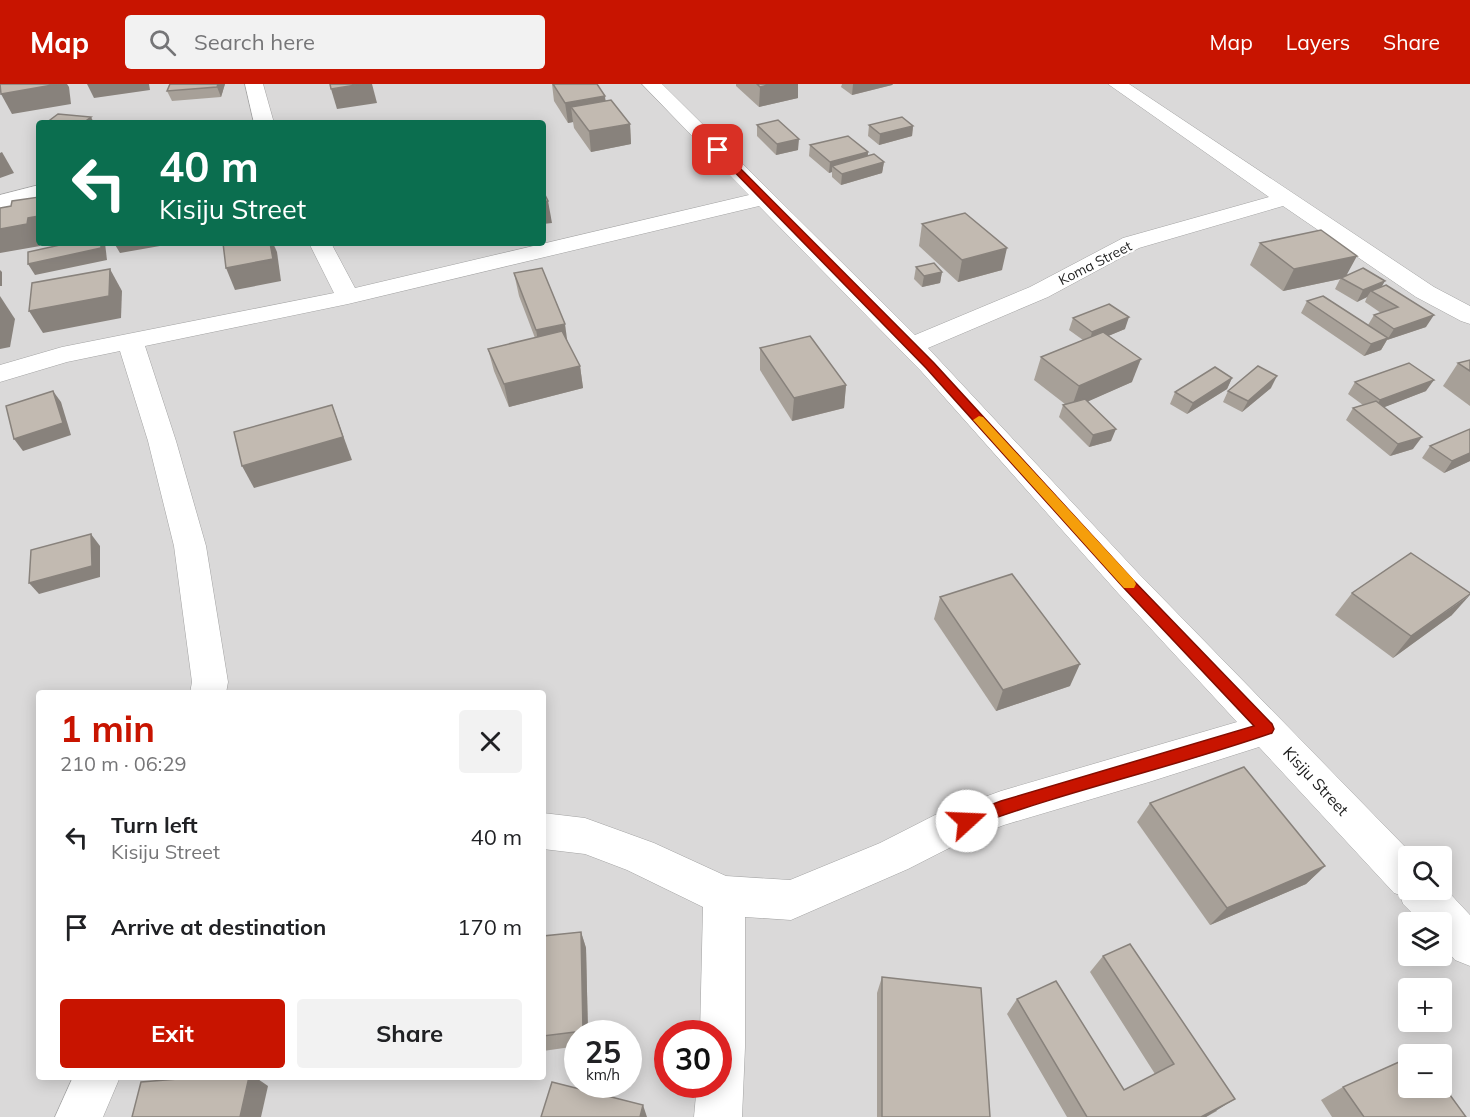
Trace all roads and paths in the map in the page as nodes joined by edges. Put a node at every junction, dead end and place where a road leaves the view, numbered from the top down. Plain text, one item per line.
1 (254, 84) edge
2 (651, 84) edge
3 (1117, 84) edge
4 (263, 120) edge
5 (36, 192) edge
6 (764, 198) junction
7 (1286, 199) junction
8 (0, 202) edge
9 (322, 246) edge
10 (348, 297) junction
11 (1470, 316) edge
12 (130, 341) junction
13 (910, 345) junction
14 (0, 374) edge
15 (209, 690) edge
16 (1266, 729) junction
17 (546, 831) edge
18 (1398, 868) edge
19 (724, 896) junction
20 (1427, 900) edge
21 (1470, 945) edge
22 (96, 1080) edge
23 (79, 1117) edge
24 (718, 1117) edge

1 - 4 street
2 - 6 street, Kisiju Street
3 - 7 street
5 - 8 street
6 - 10 street
6 - 13 street, Kisiju Street
7 - 11 street
7 - 13 street, Koma Street
9 - 10 street
10 - 12 street
12 - 14 street
12 - 15 street
13 - 16 street, Kisiju Street
16 - 18 street, Kisiju Street
16 - 19 street
17 - 19 street
19 - 24 street
20 - 21 street
22 - 23 street

